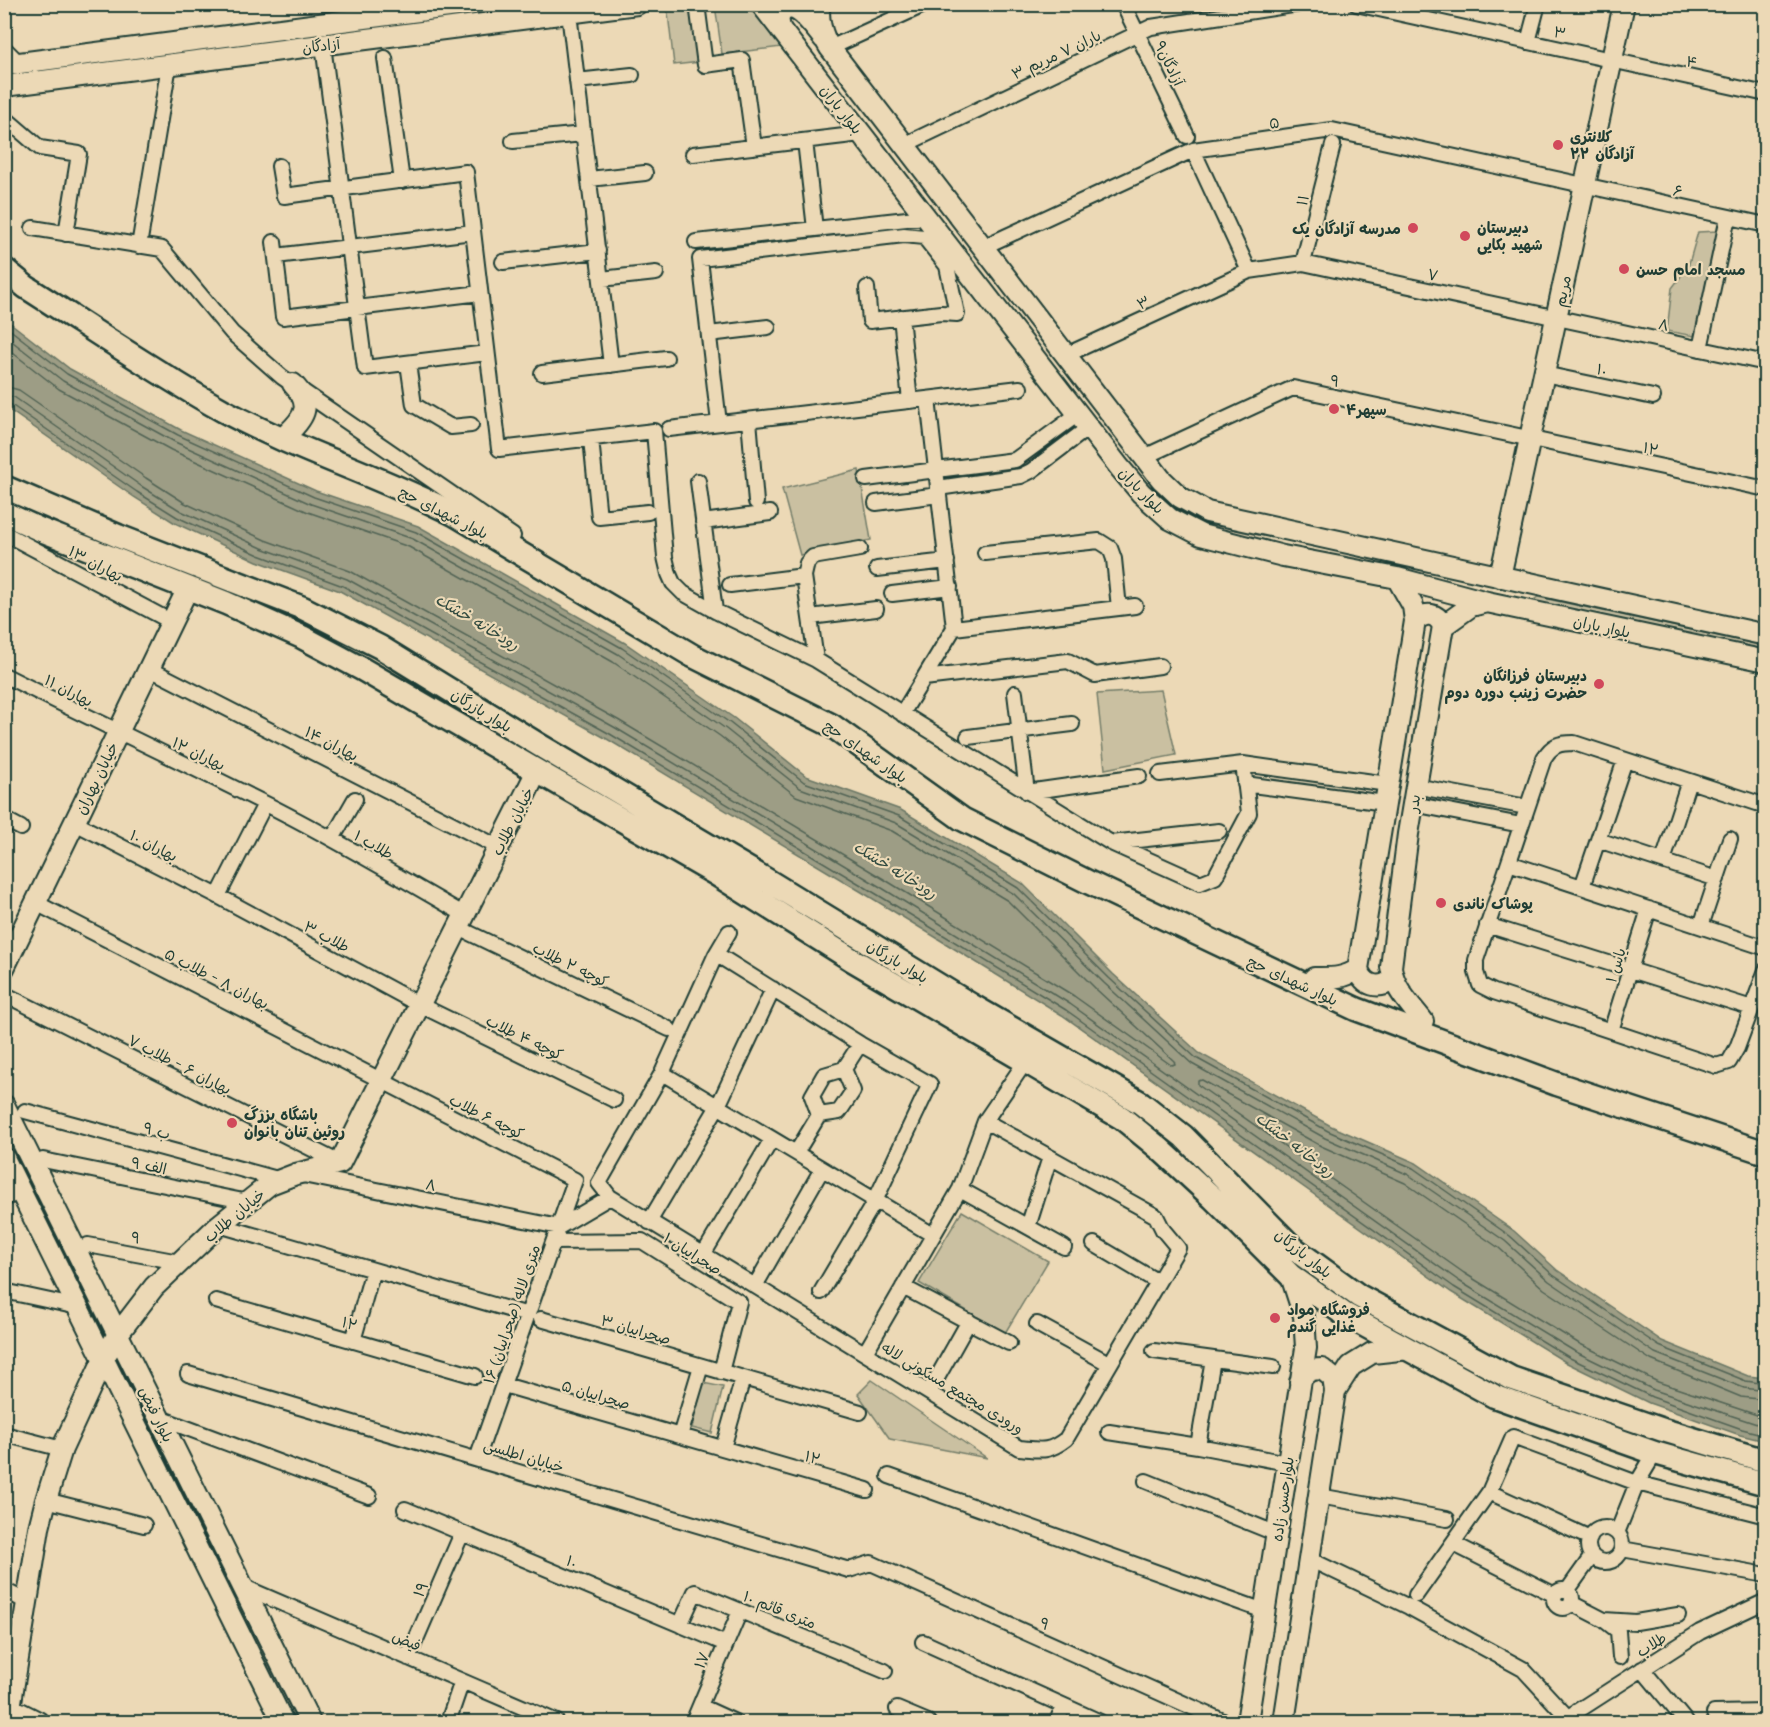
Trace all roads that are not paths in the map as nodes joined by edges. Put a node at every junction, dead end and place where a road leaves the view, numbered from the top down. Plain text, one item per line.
1 (637, 4) edge
2 (697, 4) edge
3 (761, 4) edge
4 (820, 4) edge
5 (926, 4) edge
6 (1123, 4) edge
7 (1299, 4) edge
8 (1538, 4) edge
9 (1624, 4) edge
10 (1359, 5) edge
11 (463, 6) edge
12 (568, 13) junction
13 (458, 28) junction
14 (781, 30) junction
15 (1137, 34) junction
16 (1528, 42) junction
17 (827, 44) junction
18 (323, 45) junction
19 (4, 48) edge
20 (385, 58) dead end
21 (1612, 60) junction
22 (12, 64) edge
23 (169, 65) junction
24 (632, 75) dead end
25 (577, 81) junction
26 (4, 86) edge
27 (1766, 94) edge
28 (4, 117) edge
29 (583, 134) junction
30 (861, 134) junction
31 (1187, 136) dead end
32 (513, 141) dead end
33 (805, 141) junction
34 (904, 145) junction
35 (1333, 145) dead end
36 (754, 147) junction
37 (1193, 150) junction
38 (693, 154) dead end
39 (279, 166) dead end
40 (645, 172) dead end
41 (589, 179) junction
42 (402, 181) junction
43 (1584, 186) junction
44 (342, 189) junction
45 (926, 217) junction
46 (1728, 217) junction
47 (1766, 225) edge
48 (33, 228) dead end
49 (815, 229) junction
50 (473, 232) junction
51 (66, 234) junction
52 (696, 242) dead end
53 (139, 246) junction
54 (350, 247) junction
55 (983, 247) junction
56 (598, 251) junction
57 (4, 257) edge
58 (503, 262) dead end
59 (1303, 263) junction
60 (4, 269) edge
61 (1249, 271) junction
62 (656, 273) dead end
63 (601, 279) junction
64 (867, 288) dead end
65 (480, 293) junction
66 (358, 308) junction
67 (901, 317) junction
68 (1556, 318) junction
69 (768, 327) dead end
70 (709, 334) junction
71 (1700, 349) junction
72 (487, 353) junction
73 (1066, 355) junction
74 (666, 358) dead end
75 (408, 363) junction
76 (1766, 363) edge
77 (611, 365) junction
78 (542, 373) dead end
79 (1544, 374) junction
80 (293, 384) junction
81 (1020, 388) dead end
82 (1653, 397) dead end
83 (928, 399) junction
84 (910, 401) junction
85 (748, 420) junction
86 (1083, 421) junction
87 (719, 423) junction
88 (471, 425) dead end
89 (669, 429) dead end
90 (288, 433) junction
91 (1530, 438) junction
92 (591, 439) junction
93 (1144, 457) junction
94 (936, 470) junction
95 (866, 478) dead end
96 (698, 482) dead end
97 (4, 487) edge
98 (1766, 489) edge
99 (939, 491) junction
100 (756, 502) dead end
101 (876, 504) dead end
102 (648, 512) dead end
103 (4, 513) edge
104 (770, 513) dead end
105 (703, 522) junction
106 (4, 533) edge
107 (513, 536) junction
108 (860, 549) dead end
109 (985, 553) dead end
110 (946, 561) junction
111 (877, 569) dead end
112 (804, 576) junction
113 (1500, 577) junction
114 (1397, 578) junction
115 (730, 585) dead end
116 (950, 587) junction
117 (189, 588) junction
118 (892, 594) dead end
119 (1487, 602) junction
120 (1135, 606) dead end
121 (1119, 608) junction
122 (876, 609) dead end
123 (715, 611) junction
124 (1673, 615) junction
125 (810, 617) junction
126 (1415, 621) junction
127 (172, 622) junction
128 (1443, 626) junction
129 (954, 628) junction
130 (1766, 635) edge
131 (1667, 639) junction
132 (816, 660) junction
133 (1766, 661) edge
134 (1160, 666) dead end
135 (150, 669) junction
136 (4, 675) edge
137 (924, 678) junction
138 (1014, 693) dead end
139 (902, 714) junction
140 (1072, 724) dead end
141 (1020, 731) junction
142 (118, 733) junction
143 (968, 737) dead end
144 (1625, 760) junction
145 (1243, 764) junction
146 (537, 771) junction
147 (1160, 774) dead end
148 (1139, 776) dead end
149 (1365, 780) junction
150 (1689, 781) junction
151 (1245, 784) junction
152 (1027, 792) junction
153 (1387, 793) junction
154 (1414, 795) junction
155 (1462, 795) junction
156 (355, 799) dead end
157 (1360, 799) junction
158 (266, 804) junction
159 (1766, 806) edge
160 (1527, 807) junction
161 (1457, 813) junction
162 (4, 819) edge
163 (75, 823) junction
164 (1521, 825) junction
165 (21, 828) dead end
166 (1219, 831) dead end
167 (332, 839) junction
168 (1730, 839) dead end
169 (1598, 840) junction
170 (1111, 843) junction
171 (498, 847) junction
172 (1663, 861) junction
173 (1509, 863) junction
174 (1717, 879) junction
175 (1582, 887) junction
176 (218, 896) junction
177 (36, 903) junction
178 (1649, 909) junction
179 (462, 922) junction
180 (1487, 924) junction
181 (1701, 926) junction
182 (729, 932) dead end
183 (868, 943) junction
184 (1766, 948) edge
185 (716, 954) junction
186 (851, 959) junction
187 (5, 967) edge
188 (1358, 969) junction
189 (1766, 970) edge
190 (1630, 971) junction
191 (1314, 978) junction
192 (1393, 980) junction
193 (773, 989) junction
194 (4, 994) edge
195 (420, 1005) junction
196 (1752, 1008) junction
197 (1423, 1021) junction
198 (669, 1029) dead end
199 (1611, 1031) junction
200 (860, 1044) junction
201 (1026, 1061) junction
202 (844, 1068) junction
203 (662, 1073) junction
204 (383, 1082) junction
205 (614, 1100) dead end
206 (4, 1105) edge
207 (718, 1106) junction
208 (25, 1111) dead end
209 (819, 1115) junction
210 (985, 1121) junction
211 (1766, 1138) edge
212 (772, 1139) junction
213 (795, 1153) junction
214 (1766, 1153) edge
215 (1050, 1157) junction
216 (4, 1158) edge
217 (43, 1160) dead end
218 (340, 1163) junction
219 (822, 1169) junction
220 (288, 1177) junction
221 (575, 1180) joint
222 (960, 1189) junction
223 (13, 1195) edge
224 (610, 1197) junction
225 (875, 1201) junction
226 (248, 1202) junction
227 (649, 1222) junction
228 (219, 1225) junction
229 (559, 1227) junction
230 (1028, 1227) junction
231 (933, 1235) junction
232 (554, 1242) junction
233 (1094, 1244) dead end
234 (88, 1245) dead end
235 (1064, 1247) dead end
236 (704, 1255) junction
237 (179, 1262) junction
238 (373, 1270) junction
239 (1291, 1276) junction
240 (1158, 1282) junction
241 (754, 1286) junction
242 (903, 1287) junction
243 (4, 1291) edge
244 (821, 1292) dead end
245 (216, 1301) dead end
246 (78, 1307) junction
247 (535, 1317) junction
248 (969, 1321) junction
249 (1037, 1324) dead end
250 (118, 1334) junction
251 (353, 1341) junction
252 (1009, 1342) dead end
253 (1409, 1349) junction
254 (1154, 1351) dead end
255 (865, 1353) junction
256 (104, 1358) junction
257 (1213, 1359) junction
258 (1110, 1364) junction
259 (700, 1366) junction
260 (1273, 1367) dead end
261 (721, 1372) junction
262 (188, 1374) dead end
263 (475, 1376) dead end
264 (743, 1378) junction
265 (1300, 1382) junction
266 (504, 1385) junction
267 (929, 1392) junction
268 (1335, 1392) junction
269 (860, 1412) dead end
270 (160, 1418) junction
271 (1108, 1432) dead end
272 (4, 1434) edge
273 (680, 1436) junction
274 (1198, 1446) junction
275 (723, 1448) junction
276 (62, 1449) junction
277 (1655, 1453) junction
278 (477, 1458) junction
279 (1766, 1461) edge
280 (1287, 1463) junction
281 (889, 1476) dead end
282 (1146, 1482) dead end
283 (1637, 1483) junction
284 (1766, 1484) edge
285 (867, 1490) dead end
286 (1489, 1492) junction
287 (369, 1496) dead end
288 (1319, 1496) junction
289 (46, 1500) junction
290 (405, 1509) dead end
291 (1766, 1516) edge
292 (1447, 1519) dead end
293 (144, 1525) dead end
294 (462, 1533) junction
295 (1617, 1533) junction
296 (1277, 1534) junction
297 (1590, 1538) junction
298 (1454, 1544) junction
299 (1622, 1549) junction
300 (1470, 1554) junction
301 (1445, 1555) junction
302 (1592, 1556) junction
303 (1309, 1559) junction
304 (849, 1570) joint
305 (1766, 1575) edge
306 (243, 1587) junction
307 (4, 1590) edge
308 (1416, 1595) dead end
309 (1564, 1597) junction
310 (1766, 1601) edge
311 (27, 1602) junction
312 (740, 1611) junction
313 (1264, 1611) junction
314 (1678, 1615) dead end
315 (1604, 1620) junction
316 (1636, 1622) junction
317 (680, 1625) junction
318 (1618, 1631) junction
319 (923, 1642) dead end
320 (726, 1644) junction
321 (1620, 1657) dead end
322 (408, 1658) junction
323 (1642, 1670) junction
324 (885, 1671) dead end
325 (462, 1681) junction
326 (291, 1683) junction
327 (269, 1694) junction
328 (7, 1706) edge
329 (699, 1706) junction
330 (1063, 1706) junction
331 (897, 1709) dead end
332 (1766, 1712) edge
333 (1714, 1713) dead end
334 (1566, 1721) edge
335 (38, 1722) edge
336 (283, 1722) edge
337 (310, 1722) edge
338 (448, 1722) edge
339 (557, 1722) edge
340 (693, 1722) edge
341 (735, 1722) edge
342 (928, 1722) edge
343 (1057, 1722) edge
344 (1100, 1722) edge
345 (1225, 1722) edge
346 (1247, 1722) edge
347 (1284, 1722) edge
348 (1686, 1722) edge

1 - 12 street, آزادگان
2 - 36 street
3 - 14 street, بلوار باران
4 - 17 street, بلوار باران
5 - 17 street
6 - 15 street, آزادگان۹
7 - 15 street, باران ۷ مریم ۳
8 - 16 street
9 - 21 street, مریم
10 - 16 street, ۳
11 - 13 street
11 - 22 street, آزادگان
12 - 13 street, آزادگان
12 - 25 street
13 - 18 street, آزادگان
14 - 17 street
14 - 30 street, بلوار باران
15 - 31 street, آزادگان۹
15 - 34 street, باران ۷ مریم ۳
16 - 21 street, ۳
17 - 34 street, بلوار باران
18 - 23 street, آزادگان
18 - 44 street
19 - 22 street
20 - 42 street
21 - 27 street, ۴
21 - 43 street, مریم
23 - 26 street, آزادگان
23 - 53 street
24 - 25 street
25 - 29 street
28 - 51 street
29 - 32 street
29 - 41 street
30 - 33 street
30 - 45 street, بلوار باران
33 - 36 street
33 - 49 street
34 - 55 street, بلوار باران
35 - 59 street, ۱۱
36 - 38 street
37 - 43 street, ۵
37 - 55 street, ۵
37 - 61 street
39 - 44 street
40 - 41 street
41 - 56 street
42 - 44 street
42 - 50 street
43 - 46 street, ۶
43 - 68 street, مریم
44 - 54 street
45 - 49 street
45 - 86 street, بلوار باران
46 - 47 street, ۶
46 - 71 street
48 - 51 street
49 - 52 street
50 - 54 street
50 - 65 street
51 - 53 street
53 - 80 street
54 - 66 street
54 - 66 street
55 - 73 street, بلوار باران
56 - 58 street
56 - 63 street
57 - 90 main road, بلوار شهدای حج
59 - 61 street, ۳
59 - 68 street, ۷
60 - 214 main road, بلوار شهدای حج
61 - 73 street, ۳
62 - 63 street
63 - 77 street
64 - 67 street
65 - 66 street
65 - 72 street
66 - 75 street
67 - 70 street
67 - 84 street
68 - 71 street, ۸
68 - 79 street, مریم
69 - 70 street
70 - 87 street
71 - 76 street, ۸
72 - 75 street
72 - 92 street
73 - 93 street, بلوار باران
74 - 77 street
75 - 88 street
77 - 78 street
79 - 82 street, ۱۰
79 - 91 street, مریم
80 - 90 street
80 - 107 street
81 - 83 street
83 - 84 street
83 - 94 street
84 - 85 street
85 - 87 street
85 - 100 street
86 - 94 street
86 - 99 street
86 - 114 street, بلوار باران
87 - 89 street
90 - 107 main road, بلوار شهدای حج
91 - 93 street, ۹
91 - 98 street, ۱۲
91 - 113 street, مریم
92 - 102 street
92 - 123 street
93 - 113 street, بلوار باران
94 - 95 street
94 - 99 street
96 - 105 street
97 - 183 main road, بلوار بازرگان
99 - 101 street
99 - 110 street
103 - 117 main road, بلوار بازرگان
104 - 105 street
105 - 123 street
106 - 127 street, بهاران ۱۳
107 - 191 main road, بلوار شهدای حج
108 - 112 street
109 - 121 street
110 - 111 street
110 - 116 street
112 - 115 street
112 - 125 street
113 - 124 street, بلوار باران
114 - 119 street, بلوار باران
114 - 126 street, بدر
116 - 118 street
116 - 129 street
117 - 127 street, خیابان بهاران
117 - 146 main road, بلوار بازرگان
119 - 128 street
119 - 131 street, بلوار باران
120 - 121 street
121 - 129 street
122 - 125 street
123 - 132 street
124 - 130 street, بلوار باران
124 - 131 street
125 - 132 street
126 - 128 street
126 - 153 street, بدر
127 - 135 street, خیابان بهاران
128 - 154 street, بدر
129 - 137 street
131 - 133 street, بلوار باران
132 - 139 street
134 - 137 street
135 - 142 street, خیابان بهاران
135 - 171 street, بهاران ۱۴
136 - 142 street, بهاران ۱۱
137 - 139 street
138 - 141 street
139 - 152 street
140 - 141 street
141 - 143 street
141 - 152 street
142 - 158 street, بهاران ۱۲
142 - 163 street, خیابان بهاران
144 - 150 street
144 - 160 street
144 - 169 street
145 - 147 street
145 - 149 street
145 - 151 street
146 - 171 street, خیابان طلاب
146 - 186 main road, بلوار بازرگان
148 - 152 street
149 - 153 street
149 - 157 street
150 - 159 street
150 - 172 street
151 - 157 street
151 - 170 street
152 - 170 street
153 - 157 street
153 - 188 street, بدر
154 - 155 street
154 - 161 street
154 - 192 street, بدر
155 - 160 street
155 - 161 street
156 - 167 street
158 - 167 street, طلاب ۱
158 - 176 street
160 - 164 street
161 - 164 street
162 - 165 street
163 - 176 street, بهاران ۱۰
163 - 177 street, خیابان بهاران
164 - 173 street
166 - 170 street
167 - 179 street, طلاب ۱
168 - 174 street
169 - 172 street
169 - 175 street
171 - 179 street, خیابان طلاب
172 - 174 street
173 - 175 street
173 - 180 street
174 - 181 street
175 - 178 street
176 - 195 street, طلاب ۳
177 - 187 street, خیابان بهاران
177 - 204 street, بهاران ۸ - طلاب ۵
178 - 181 street
178 - 190 street, یاس ۱
179 - 195 street, خیابان طلاب
179 - 198 street, کوچه ۲ طلاب
180 - 190 street
180 - 199 street
181 - 184 street
182 - 185 street
183 - 186 main road
183 - 279 main road, بلوار بازرگان
185 - 193 street
185 - 203 street
186 - 201 main road, بلوار بازرگان
188 - 191 street
188 - 192 street
189 - 196 street
190 - 196 street
190 - 199 street, یاس ۱
191 - 197 main road, بلوار شهدای حج
192 - 197 street
193 - 200 street
193 - 207 street
194 - 218 street, بهاران ۶ - طلاب ۷
195 - 204 street, خیابان طلاب
195 - 205 street, کوچه ۴ طلاب
196 - 199 street
197 - 211 main road, بلوار شهدای حج
200 - 202 street
200 - 225 street
201 - 210 street
201 - 239 main road, بلوار بازرگان
202 - 209 street
202 - 209 street
203 - 207 street
203 - 224 street
204 - 218 street, خیابان طلاب
204 - 221 street, کوچه ۶ طلاب
206 - 250 street, بلوار فیض
207 - 212 street
207 - 227 street
208 - 220 street, ۹ ب
209 - 213 street
210 - 215 street, ورودی مجتمع مسکونی لاله
210 - 222 street
212 - 213 street
212 - 236 street
213 - 219 street
215 - 230 street
215 - 240 street, ورودی مجتمع مسکونی لاله
216 - 223 street, بلوار فیض
217 - 226 street, ۹ الف
218 - 220 street, خیابان طلاب
219 - 225 street
219 - 241 street
220 - 226 street, خیابان طلاب
220 - 229 street, ۸
221 - 229 street, ۱۶ متری لاله (صحراییان)
222 - 230 street
222 - 231 street
223 - 246 street, بلوار فیض
224 - 227 street, ورودی مجتمع مسکونی لاله
224 - 229 street
225 - 231 street
225 - 244 street
226 - 228 street, خیابان طلاب
227 - 236 street, ورودی مجتمع مسکونی لاله
228 - 237 street, خیابان طلاب
228 - 238 street
229 - 232 street, ۱۶ متری لاله (صحراییان)
230 - 235 street
231 - 242 street
232 - 247 street, ۱۶ متری لاله (صحراییان)
232 - 261 street, صحراییان ۱
233 - 240 street
234 - 237 street, ۹
236 - 241 street, ورودی مجتمع مسکونی لاله
237 - 250 street, خیابان طلاب
238 - 247 street
238 - 251 street
239 - 253 main road, بلوار بازرگان
239 - 265 street, بلوارحسن زاده
240 - 258 street, ورودی مجتمع مسکونی لاله
241 - 255 street, ورودی مجتمع مسکونی لاله
242 - 248 street
242 - 255 street
243 - 246 street
245 - 251 street, ۱۲
246 - 256 street, بلوار فیض
247 - 259 street, صحراییان ۳
247 - 266 street, ۱۶ متری لاله (صحراییان)
248 - 252 street
248 - 267 street
249 - 258 street
250 - 256 street, خیابان طلاب
250 - 270 street, بلوار فیض
251 - 263 street, ۱۲
253 - 268 street
253 - 277 main road, بلوار بازرگان
254 - 257 street
255 - 267 street, ورودی مجتمع مسکونی لاله
256 - 276 street, خیابان طلاب
256 - 327 street, بلوار فیض
257 - 260 street
257 - 274 street
258 - 267 street, ورودی مجتمع مسکونی لاله
259 - 261 street, صحراییان ۳
259 - 273 street
261 - 264 street
262 - 278 street, خيابان اطلسى
264 - 269 street
264 - 275 street
265 - 268 street
265 - 280 street, بلوارحسن زاده
266 - 273 street, ۵ صحراییان
266 - 278 street, ۱۶ متری لاله (صحراییان)
268 - 288 street
270 - 287 street
270 - 306 street, بلوار فیض
271 - 274 street
272 - 276 street
273 - 275 street, ۱۲
274 - 280 street
275 - 285 street, ۱۲
276 - 289 street, خیابان طلاب
277 - 283 street
277 - 284 main road, بلوار بازرگان
278 - 304 street, خيابان اطلسى
280 - 296 street, بلوارحسن زاده
281 - 313 street
282 - 296 street
283 - 286 street
283 - 291 street
283 - 295 street
286 - 297 street
286 - 298 street
288 - 292 street
288 - 303 street
289 - 293 street
289 - 311 street, خیابان طلاب
290 - 294 street, ۱۰
294 - 317 street, ۱۰
294 - 322 street, ۱۹
295 - 297 street
295 - 299 street
296 - 313 street, بلوارحسن زاده
297 - 302 street
298 - 300 street
298 - 301 street
299 - 302 street
299 - 305 street
300 - 301 street
300 - 309 street
301 - 308 street
302 - 309 street
303 - 334 street
303 - 347 street
304 - 345 street, ۹
306 - 322 street, فیض
306 - 326 street, بلوار فیض
307 - 311 street
309 - 315 street
310 - 323 street, طلاب
311 - 328 street, خیابان طلاب
312 - 317 street, ۱۰ متری قائم
312 - 320 street, ۱۷
312 - 324 street, ۱۰ متری قائم
313 - 346 street, بلوارحسن زاده
314 - 316 street
315 - 316 street
315 - 318 street
316 - 318 street
317 - 320 street, ۱۰
318 - 321 street
319 - 330 street
320 - 329 street, ۱۷
322 - 325 street, فیض
323 - 334 street, طلاب
323 - 348 street
325 - 338 street
325 - 339 street, فیض
326 - 327 street
326 - 337 street, بلوار فیض
327 - 336 street, بلوار فیض
328 - 335 street
329 - 340 street, ۱۷
329 - 341 street
330 - 343 street
330 - 344 street
331 - 342 street
332 - 333 street

